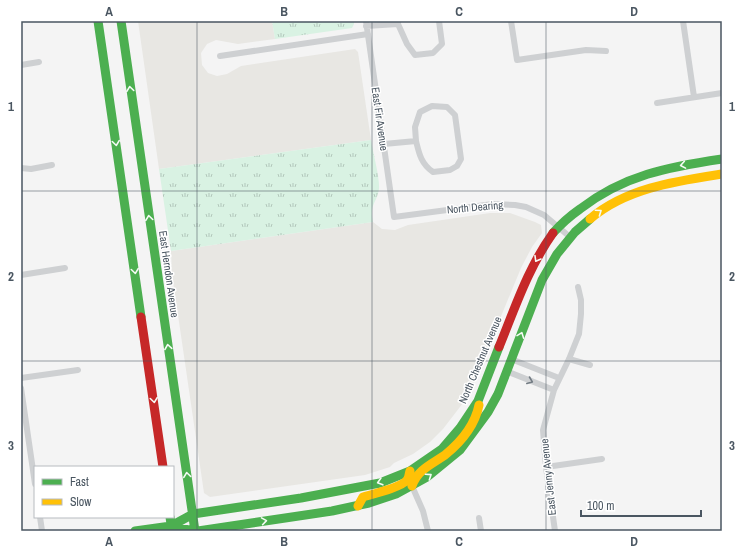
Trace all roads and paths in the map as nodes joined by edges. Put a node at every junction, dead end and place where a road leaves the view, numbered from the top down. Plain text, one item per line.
1 (98, 21) edge
2 (121, 21) edge
3 (439, 21) edge
4 (512, 21) edge
5 (683, 21) edge
6 (398, 22) edge
7 (366, 23) edge
8 (368, 34) junction
9 (606, 50) dead end
10 (220, 56) dead end
11 (39, 62) dead end
12 (21, 65) edge
13 (722, 93) edge
14 (694, 97) junction
15 (657, 103) dead end
16 (416, 141) junction
17 (384, 144) junction
18 (722, 159) edge
19 (52, 165) dead end
20 (21, 168) edge
21 (722, 174) edge
22 (394, 218) joint
23 (558, 227) junction
24 (570, 237) junction
25 (66, 268) dead end
26 (21, 275) edge
27 (578, 287) dead end
28 (511, 359) junction
29 (569, 359) junction
30 (590, 365) dead end
31 (78, 370) dead end
32 (506, 371) junction
33 (21, 378) edge
34 (559, 378) junction
35 (487, 379) junction
36 (21, 388) edge
37 (554, 390) junction
38 (602, 459) dead end
39 (163, 466) edge
40 (546, 467) junction
41 (410, 470) junction
42 (34, 474) edge
43 (412, 486) junction
44 (358, 506) junction
45 (192, 514) junction
46 (40, 518) edge
47 (479, 518) dead end
48 (171, 525) edge
49 (42, 531) edge
50 (136, 531) edge
51 (194, 531) edge
52 (198, 531) edge
53 (428, 531) edge
54 (481, 531) edge
55 (554, 531) edge

1 -> 39 main road
45 -> 2 main road, East Herndon Avenue
3 - 6 street
4 - 9 street
5 - 14 street
6 - 7 street
7 - 8 street, East Fir Avenue
8 - 10 street
8 - 17 street, East Fir Avenue
11 - 12 street
13 - 14 street
14 - 15 street
16 - 16 street
16 - 17 street
17 - 22 street, East Fir Avenue
18 -> 23 main road, North Chestnut Avenue
19 - 20 street
24 -> 21 main road
22 - 23 street, North Dearing
23 - 24 street, North Dearing
23 -> 35 main road, North Chestnut Avenue
28 -> 24 main road
25 - 26 street
27 - 29 street, East Jenny Avenue
28 - 32 main road
28 - 34 street
29 - 30 street
29 - 34 street, East Jenny Avenue
31 - 33 street
32 -> 37 street
43 -> 32 main road
34 - 37 street, East Jenny Avenue
35 - 41 main road, North Chestnut Avenue
35 - 43 main road
36 - 42 street
37 - 40 street, East Jenny Avenue
38 - 40 street
40 - 55 street, East Jenny Avenue
41 - 44 main road
41 -> 45 main road, North Chestnut Avenue
43 - 44 main road
43 - 53 street
52 -> 44 main road
45 - 48 main road, North Chestnut Avenue
45 - 51 main road, East Herndon Avenue
46 - 49 street
47 - 54 street
48 - 50 main road, North Chestnut Avenue
48 - 51 main road, North Chestnut Avenue

